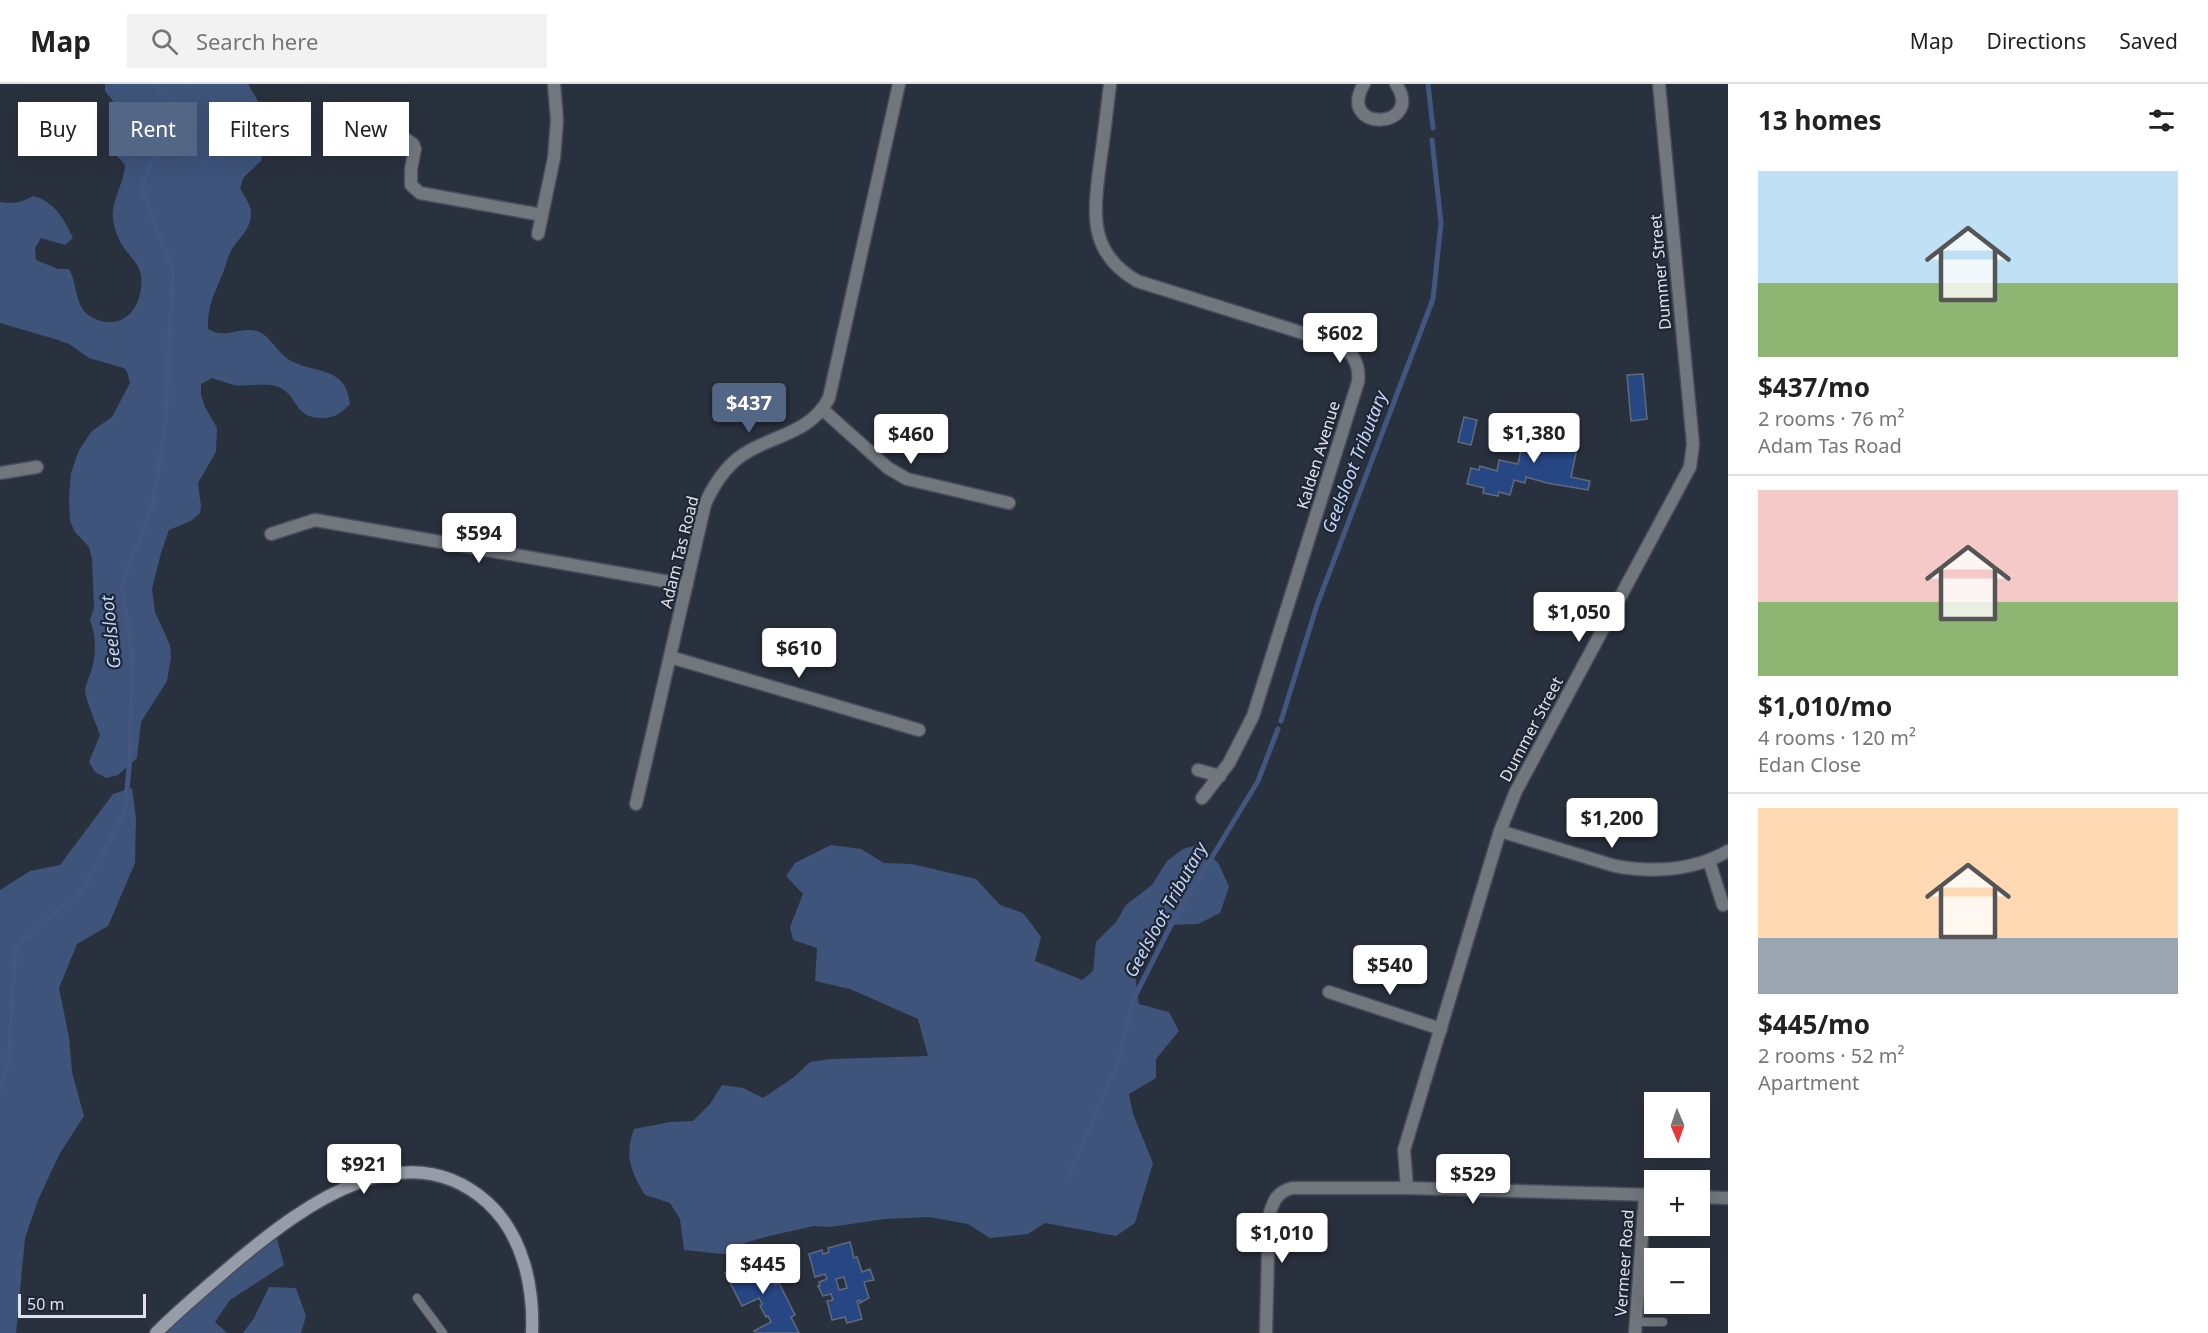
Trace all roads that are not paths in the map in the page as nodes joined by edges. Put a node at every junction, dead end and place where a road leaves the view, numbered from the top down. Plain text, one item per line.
1 (554, 84) edge
2 (899, 84) edge
3 (1110, 84) edge
4 (1364, 84) edge
5 (1396, 84) edge
6 (1659, 84) edge
7 (409, 141) edge
8 (542, 215) junction
9 (538, 234) dead end
10 (822, 409) junction
11 (37, 467) dead end
12 (0, 473) edge
13 (1009, 503) dead end
14 (271, 534) dead end
15 (687, 585) junction
16 (670, 657) junction
17 (919, 730) dead end
18 (1198, 770) dead end
19 (1220, 776) junction
20 (1203, 798) dead end
21 (636, 804) dead end
22 (1500, 831) junction
23 (1728, 851) edge
24 (1709, 861) junction
25 (1723, 905) dead end
26 (1329, 992) dead end
27 (1441, 1029) junction
28 (1407, 1188) junction
29 (1644, 1195) edge
30 (1710, 1197) edge
31 (1728, 1198) edge
32 (1646, 1236) edge
33 (417, 1298) dead end
34 (1663, 1323) dead end
35 (1636, 1328) edge
36 (156, 1333) edge
37 (443, 1333) edge
38 (532, 1333) edge
39 (1266, 1333) edge

1 - 8 street
2 - 10 street, Adam Tas Road
3 - 19 street, Kalden Avenue
4 - 5 street
6 - 22 street, Dummer Street
7 - 8 street
8 - 9 street
10 - 13 street
10 - 15 street, Adam Tas Road
11 - 12 street
14 - 15 street
15 - 16 street, Adam Tas Road
16 - 17 street
16 - 21 street, Adam Tas Road
18 - 19 street
19 - 20 street, Kalden Avenue
22 - 24 street
22 - 27 street, Dummer Street
23 - 24 street
24 - 25 street
26 - 27 street
27 - 28 street, Dummer Street
28 - 29 street
28 - 39 street
30 - 31 street
32 - 35 street, Vermeer Road
33 - 37 lane
34 - 35 lane
36 - 38 street

